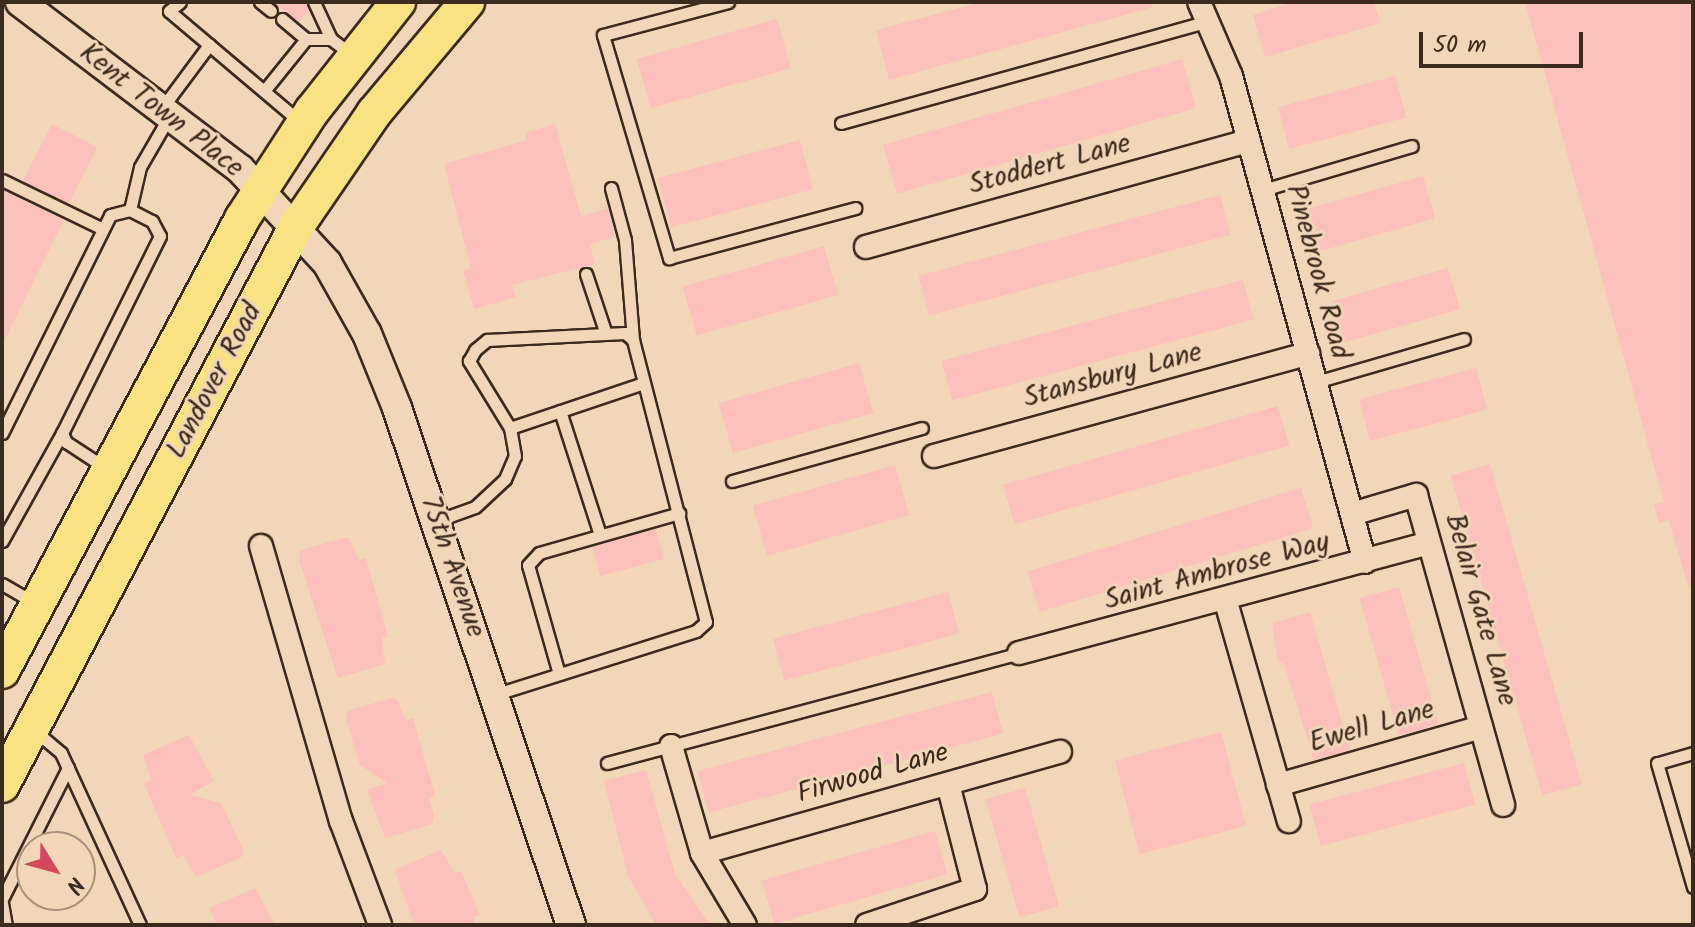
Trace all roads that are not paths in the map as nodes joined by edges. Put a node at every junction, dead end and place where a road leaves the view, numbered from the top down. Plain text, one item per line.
1 (20, 2) edge
2 (180, 2) edge
3 (260, 2) edge
4 (314, 2) edge
5 (467, 2) edge
6 (728, 2) edge
7 (389, 5) edge
8 (170, 6) edge
9 (271, 11) dead end
10 (1204, 11) edge
11 (282, 19) dead end
12 (306, 39) junction
13 (209, 45) junction
14 (342, 48) junction
15 (264, 91) junction
16 (164, 114) junction
17 (841, 123) dead end
18 (303, 124) junction
19 (1249, 141) junction
20 (1412, 146) dead end
21 (2, 180) edge
22 (611, 188) dead end
23 (260, 190) junction
24 (1263, 190) junction
25 (855, 208) dead end
26 (130, 210) junction
27 (296, 227) junction
28 (103, 229) junction
29 (866, 247) dead end
30 (586, 274) dead end
31 (606, 334) junction
32 (629, 336) junction
33 (1464, 339) dead end
34 (1308, 354) junction
35 (1316, 382) junction
36 (644, 383) junction
37 (560, 411) junction
38 (510, 428) junction
39 (922, 428) dead end
40 (2, 433) edge
41 (62, 433) junction
42 (934, 456) dead end
43 (108, 470) junction
44 (732, 481) dead end
45 (679, 513) junction
46 (1352, 514) junction
47 (435, 521) junction
48 (600, 535) junction
49 (2, 541) edge
50 (1429, 543) junction
51 (261, 546) dead end
52 (1365, 562) junction
53 (2, 584) edge
54 (1226, 602) junction
55 (20, 623) edge
56 (1019, 653) joint
57 (2, 671) edge
58 (559, 674) junction
59 (496, 694) junction
60 (1481, 727) junction
61 (32, 728) junction
62 (671, 746) junction
63 (1060, 752) dead end
64 (1693, 753) edge
65 (607, 763) dead end
66 (68, 768) junction
67 (948, 784) junction
68 (2, 785) edge
69 (1278, 785) junction
70 (1503, 805) dead end
71 (1289, 821) dead end
72 (702, 853) junction
73 (1693, 887) edge
74 (2, 901) edge
75 (6, 925) edge
76 (140, 925) edge
77 (380, 925) edge
78 (571, 925) edge
79 (745, 925) edge
80 (867, 925) edge

1 - 16 street, Kent Town Place
2 - 8 lane
3 - 9 lane
4 - 14 lane
5 - 27 main road, Landover Road
6 - 25 lane
7 - 14 main road, Landover Road
8 - 13 lane
10 - 17 lane
10 - 19 street, Pinebrook Road
11 - 12 lane
12 - 14 lane
12 - 15 lane
13 - 15 lane
13 - 16 lane
14 - 18 main road, Landover Road
15 - 18 lane
16 - 23 street, Kent Town Place
16 - 26 lane
18 - 23 main road, Landover Road
19 - 24 street, Pinebrook Road
19 - 29 street, Stoddert Lane
20 - 24 lane
21 - 28 lane
22 - 32 lane
23 - 27 street, Kent Town Place
23 - 43 main road, Landover Road
24 - 34 street, Pinebrook Road
26 - 28 lane
26 - 41 lane
27 - 47 street, 75th Avenue
27 - 61 main road, Landover Road
28 - 40 lane
30 - 31 lane
31 - 32 lane
31 - 38 lane
32 - 36 lane
33 - 35 lane
34 - 35 street, Pinebrook Road
34 - 42 street, Stansbury Lane
35 - 46 street, Pinebrook Road
36 - 37 lane
36 - 45 lane
37 - 38 lane
37 - 48 lane
38 - 47 lane
39 - 44 lane
41 - 43 lane
41 - 49 lane
43 - 55 main road, Landover Road
45 - 48 lane
45 - 58 lane
46 - 50 street, Belair Gate Lane
46 - 52 street, Pinebrook Road
47 - 59 street, 75th Avenue
48 - 58 lane
50 - 52 street, Saint Ambrose Way
50 - 60 street, Belair Gate Lane
51 - 77 street
52 - 54 street, Saint Ambrose Way
53 - 55 lane
54 - 56 street, Saint Ambrose Way
54 - 69 street, Ewell Lane
55 - 57 main road, Landover Road
56 - 62 lane
58 - 59 lane
59 - 78 street, 75th Avenue
60 - 69 street, Ewell Lane
60 - 70 street, Belair Gate Lane
61 - 66 lane
61 - 68 main road, Landover Road
62 - 65 lane
62 - 72 street
63 - 67 street, Firwood Lane
64 - 73 lane
66 - 74 lane
66 - 76 lane
67 - 72 street, Firwood Lane
67 - 80 street
69 - 71 street, Ewell Lane
72 - 79 street
74 - 75 lane

